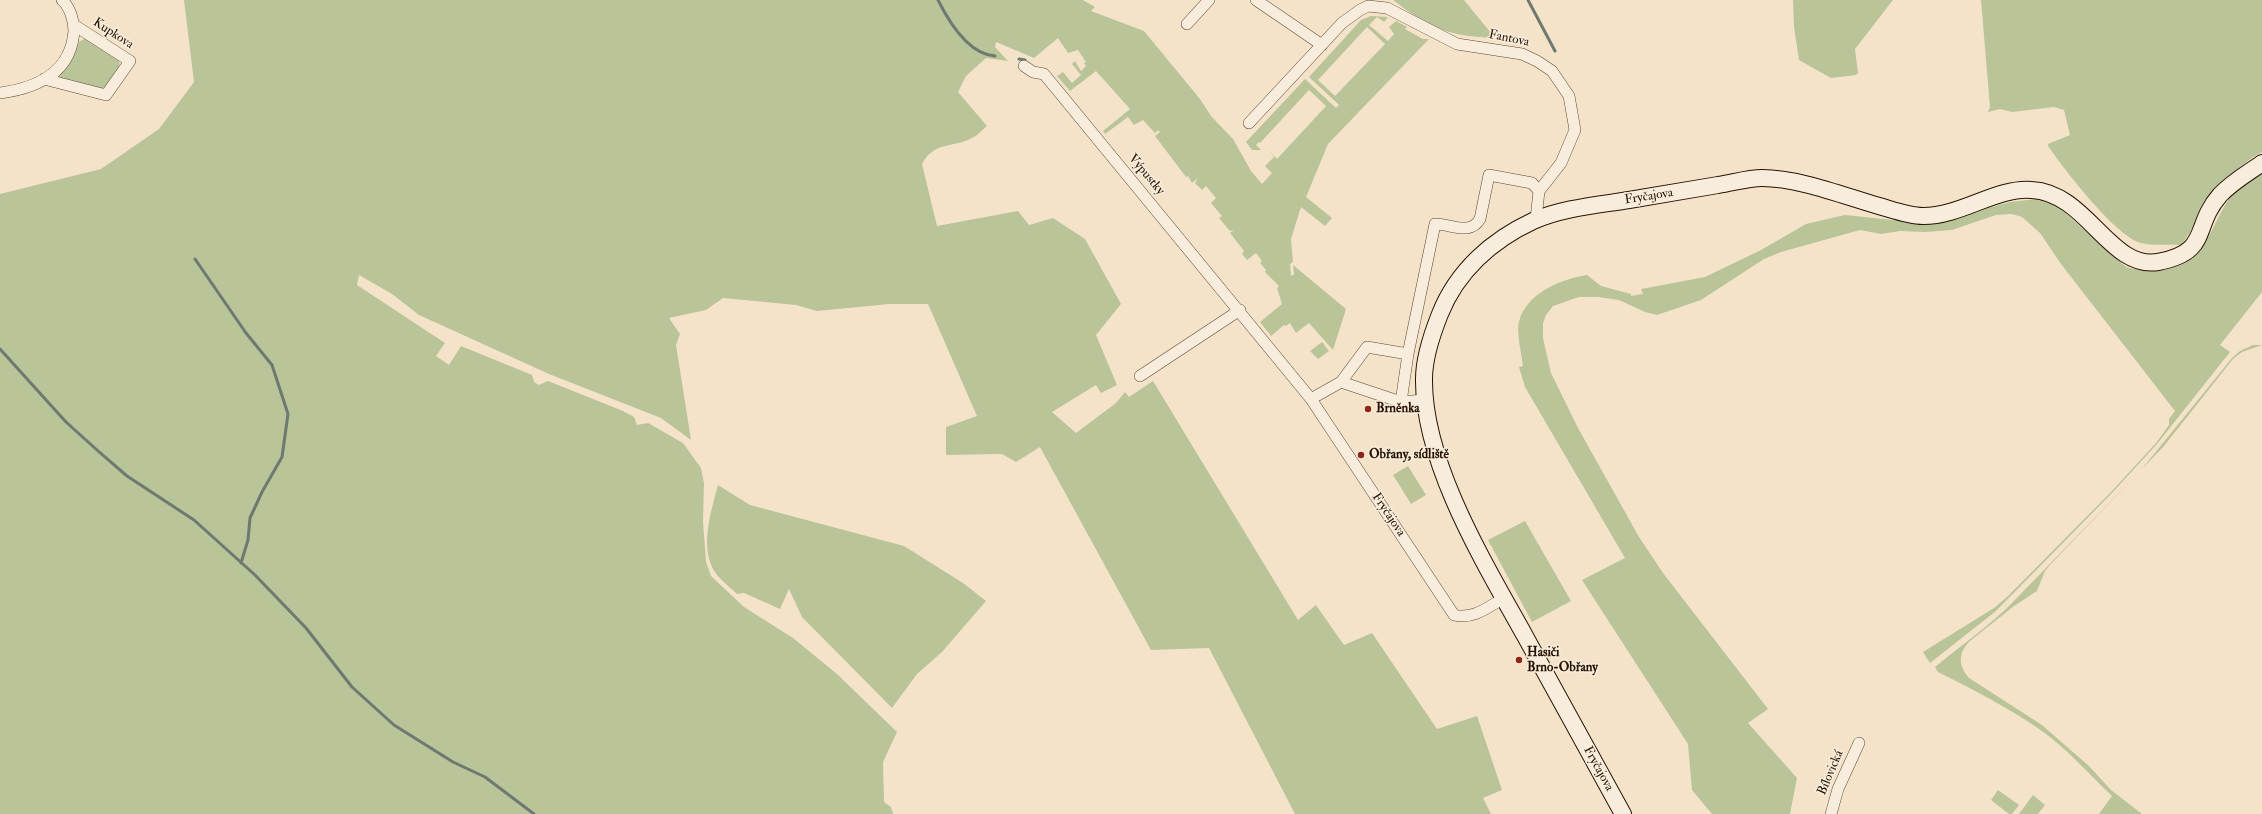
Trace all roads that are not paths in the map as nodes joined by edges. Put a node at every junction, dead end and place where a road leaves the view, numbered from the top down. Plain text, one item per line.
1 (62, 0) edge
2 (1209, 0) edge
3 (1256, 0) edge
4 (1376, 3) edge
5 (1187, 24) dead end
6 (74, 25) junction
7 (1322, 45) junction
8 (1024, 66) dead end
9 (44, 79) junction
10 (0, 93) edge
11 (1249, 123) dead end
12 (2262, 163) edge
13 (1539, 191) junction
14 (1536, 219) junction
15 (1240, 310) junction
16 (1408, 354) junction
17 (1140, 376) dead end
18 (1341, 382) junction
19 (1311, 399) junction
20 (1424, 400) junction
21 (1401, 402) junction
22 (1504, 598) junction
23 (1859, 743) dead end
24 (1623, 814) edge
25 (1831, 814) edge

1 - 6 street, Kupkova
2 - 5 street
3 - 7 street
4 - 7 street, Fantova
4 - 13 street, Fantova
6 - 9 street, Kupkova
6 - 9 street, Kupkova
7 - 11 street, Fantova
8 - 15 street, Výpustky
9 - 10 street, Kupkova
12 - 14 main road, Fryčajova
13 - 14 street
13 - 16 street
14 - 20 main road, Fryčajova
15 - 17 street
15 - 19 street, Výpustky
16 - 18 street
16 - 21 street
18 - 19 street
18 - 21 street
19 - 22 street, Fryčajova
20 - 21 street
20 - 22 main road, Fryčajova
22 - 24 main road, Fryčajova
23 - 25 street, Bílovická

